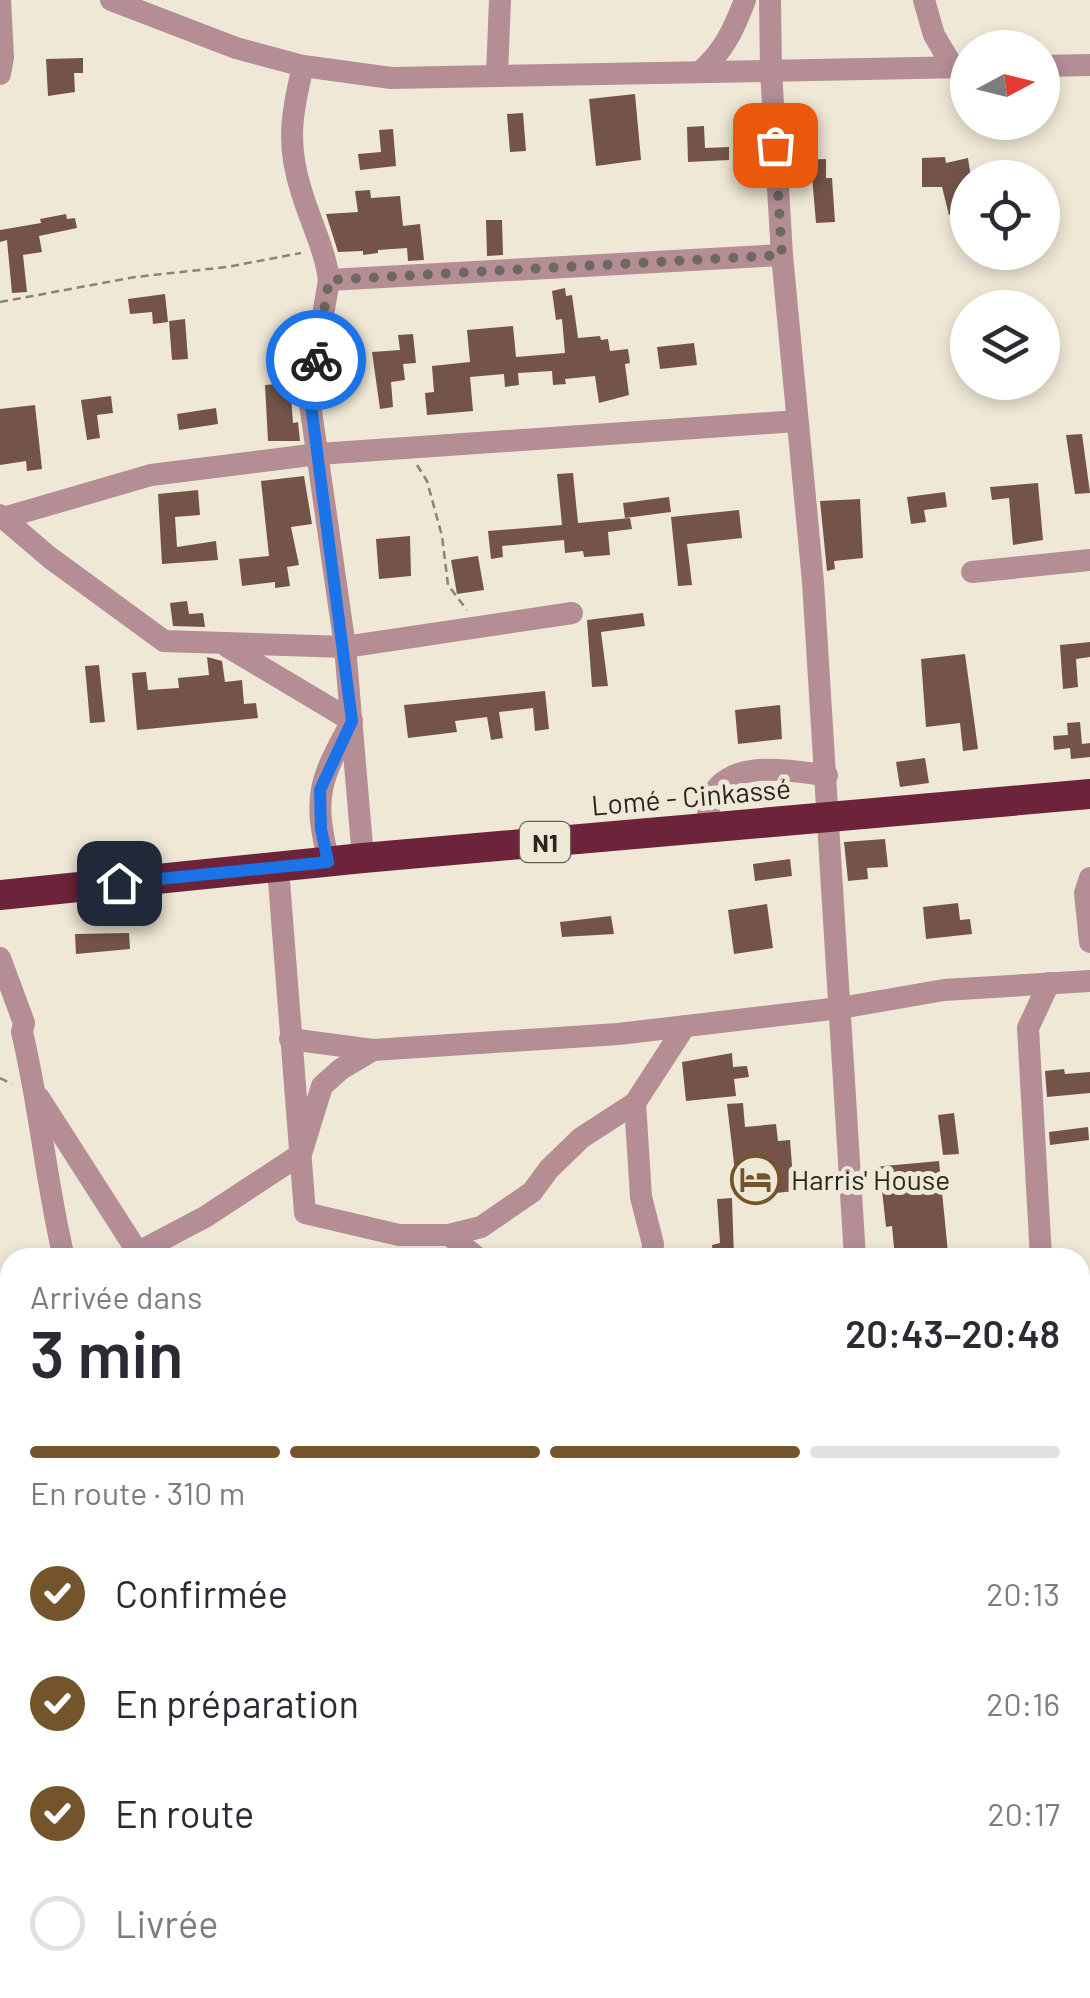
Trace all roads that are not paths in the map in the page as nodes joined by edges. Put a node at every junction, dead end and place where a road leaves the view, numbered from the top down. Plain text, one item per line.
1 (0, 0) edge
2 (111, 0) edge
3 (500, 0) edge
4 (745, 0) edge
5 (770, 0) edge
6 (924, 0) edge
7 (950, 55) edge
8 (1090, 65) edge
9 (303, 66) junction
10 (1060, 66) edge
11 (950, 67) edge
12 (770, 71) junction
13 (700, 72) junction
14 (0, 74) edge
15 (497, 74) junction
16 (782, 255) junction
17 (329, 280) junction
18 (796, 422) junction
19 (318, 454) junction
20 (1, 516) edge
21 (1090, 560) edge
22 (972, 572) dead end
23 (572, 612) dead end
24 (225, 645) junction
25 (344, 647) junction
26 (352, 721) junction
27 (827, 775) junction
28 (1090, 794) edge
29 (830, 816) junction
30 (706, 828) junction
31 (362, 858) junction
32 (328, 862) junction
33 (278, 868) junction
34 (1090, 878) edge
35 (0, 894) edge
36 (1090, 942) edge
37 (0, 958) edge
38 (1090, 981) edge
39 (1049, 983) junction
40 (840, 1008) junction
41 (684, 1026) junction
42 (290, 1038) junction
43 (372, 1050) junction
44 (38, 1095) junction
45 (636, 1103) junction
46 (301, 1154) junction
47 (449, 1235) junction
48 (62, 1248) edge
49 (128, 1248) edge
50 (144, 1248) edge
51 (465, 1248) edge
52 (653, 1248) edge
53 (850, 1248) edge
54 (1041, 1248) edge

1 - 14 street
2 - 9 street
3 - 15 street
4 - 13 street
5 - 12 street
6 - 7 street
8 - 10 street
9 - 15 street
9 - 17 street
11 - 12 street
12 - 13 street
12 - 16 street
13 - 15 street
16 - 17 street
16 - 18 street
17 - 19 street
18 - 19 street
18 - 27 street
19 - 20 street
19 - 25 street
20 - 24 street
21 - 22 street
23 - 25 street
24 - 25 street
24 - 26 street
25 - 26 street
26 - 31 street
26 - 32 street
27 - 29 street
27 - 30 street
28 - 29 highway, Lomé - Cinkassé / N1
29 - 30 highway, Lomé - Cinkassé / N1
29 - 40 street
30 - 31 highway, Lomé - Cinkassé / N1
31 - 32 highway, Lomé - Cinkassé / N1
32 - 33 highway, Lomé - Cinkassé / N1
33 - 35 highway, Lomé - Cinkassé / N1
33 - 42 street
34 - 36 street
37 - 44 street
38 - 39 street
39 - 40 street
39 - 54 street
40 - 41 street
40 - 53 street
41 - 43 street
41 - 45 street
42 - 43 street
42 - 46 street
43 - 46 street
44 - 48 street
44 - 49 street
45 - 47 street
45 - 52 street
46 - 47 street
46 - 50 street
47 - 51 street

